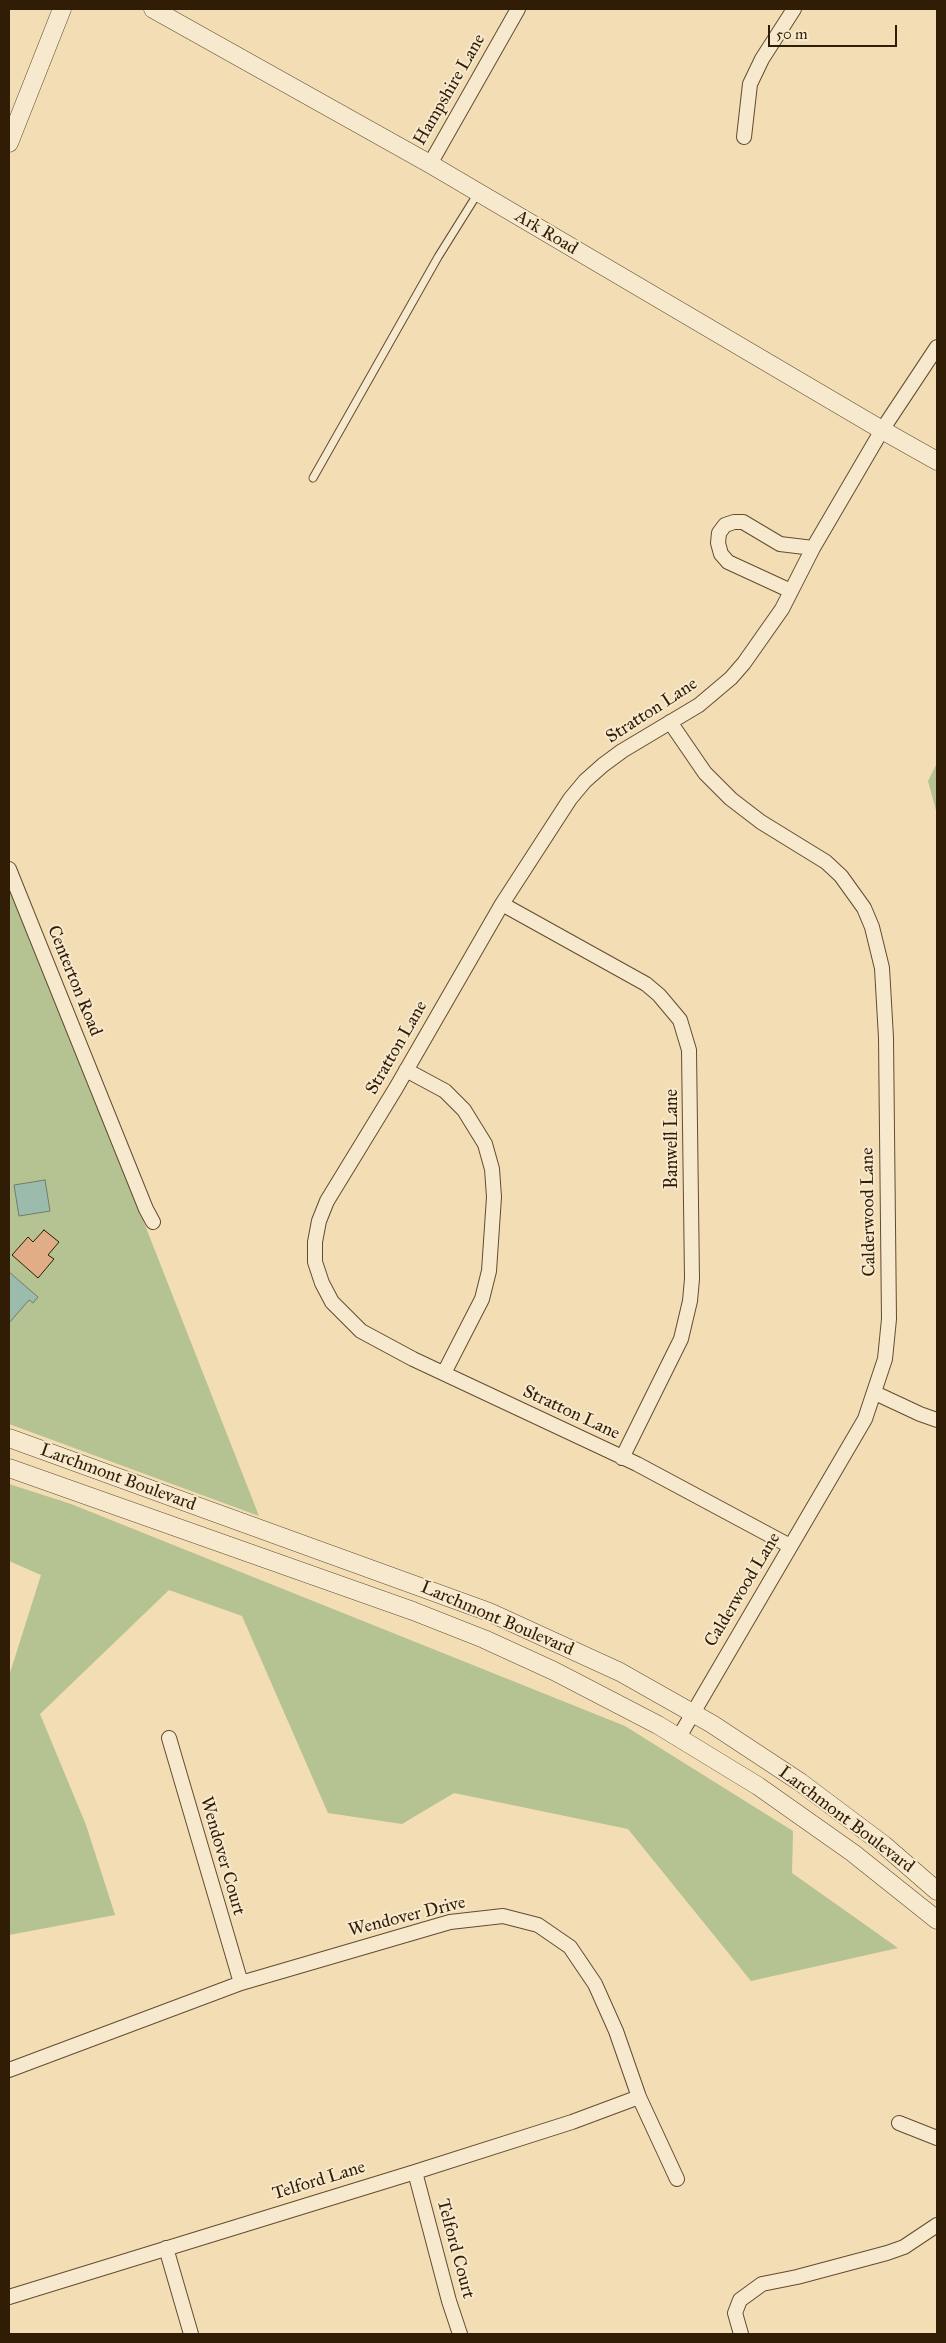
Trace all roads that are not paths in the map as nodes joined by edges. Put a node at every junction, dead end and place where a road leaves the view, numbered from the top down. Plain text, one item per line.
1 (62, 9) edge
2 (153, 9) edge
3 (518, 9) edge
4 (794, 9) edge
5 (744, 137) dead end
6 (9, 143) edge
7 (430, 164) junction
8 (478, 192) junction
9 (937, 347) edge
10 (882, 430) junction
11 (937, 461) edge
12 (314, 478) dead end
13 (813, 548) junction
14 (791, 591) junction
15 (670, 722) junction
16 (9, 869) edge
17 (502, 904) junction
18 (406, 1070) junction
19 (153, 1222) dead end
20 (444, 1373) junction
21 (875, 1393) junction
22 (937, 1420) edge
23 (9, 1438) edge
24 (622, 1458) junction
25 (9, 1468) edge
26 (790, 1546) junction
27 (693, 1713) junction
28 (679, 1737) junction
29 (168, 1738) dead end
30 (937, 1891) edge
31 (937, 1920) edge
32 (241, 1984) junction
33 (9, 2070) edge
34 (639, 2097) junction
35 (899, 2123) dead end
36 (937, 2138) edge
37 (415, 2172) junction
38 (677, 2179) dead end
39 (937, 2226) edge
40 (166, 2248) junction
41 (9, 2297) edge
42 (191, 2334) edge
43 (460, 2334) edge
44 (740, 2334) edge

1 - 6 street
2 - 7 street, Ark Road
3 - 7 street, Hampshire Lane
4 - 5 street
7 - 8 street, Ark Road
8 - 10 street, Ark Road
8 - 12 lane
9 - 10 street, Stratton Lane
10 - 11 street, Ark Road
10 - 13 street, Stratton Lane
13 - 14 street, Stratton Lane
13 - 14 street
14 - 15 street, Stratton Lane
15 - 17 street, Stratton Lane
15 - 21 street, Calderwood Lane
16 - 19 street, Centerton Road
17 - 18 street, Stratton Lane
17 - 24 street, Banwell Lane
18 - 20 street
18 - 20 street, Stratton Lane
20 - 24 street, Stratton Lane
21 - 22 street
21 - 26 street, Calderwood Lane
23 - 27 street, Larchmont Boulevard
24 - 26 street, Stratton Lane
25 - 28 street, Larchmont Boulevard
26 - 27 street, Calderwood Lane
27 - 28 street, Calderwood Lane
27 - 30 street, Larchmont Boulevard
28 - 31 street, Larchmont Boulevard
29 - 32 street, Wendover Court
32 - 33 street, Wendover Drive
32 - 34 street, Wendover Drive
34 - 37 street, Telford Lane
34 - 38 street, Wendover Drive
35 - 36 street
37 - 40 street, Telford Lane
37 - 43 street, Telford Court
39 - 44 street
40 - 41 street, Telford Lane
40 - 42 street

